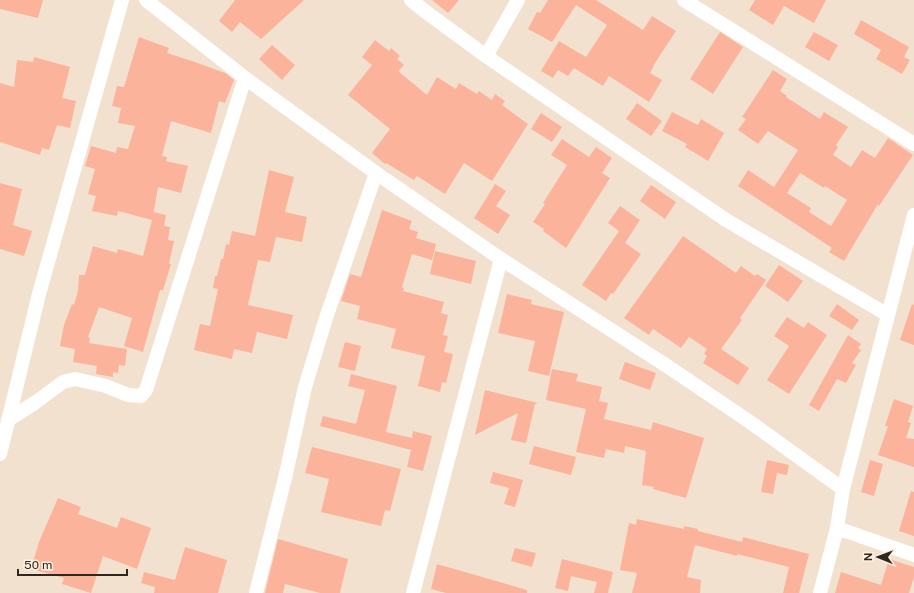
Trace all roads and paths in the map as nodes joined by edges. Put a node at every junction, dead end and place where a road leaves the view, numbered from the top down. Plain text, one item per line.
1 (122, 0) edge
2 (146, 0) edge
3 (411, 0) edge
4 (518, 0) edge
5 (684, 0) edge
6 (486, 56) junction
7 (245, 78) junction
8 (914, 144) edge
9 (376, 173) junction
10 (914, 215) edge
11 (501, 259) junction
12 (888, 315) junction
13 (8, 420) junction
14 (0, 454) edge
15 (843, 489) junction
16 (837, 528) junction
17 (914, 555) edge
18 (256, 593) edge
19 (413, 593) edge
20 (820, 593) edge

1 - 13 street
2 - 7 street
3 - 6 street
4 - 6 street
5 - 8 street
6 - 12 street
7 - 9 street
7 - 13 street
9 - 11 street
9 - 18 street
10 - 12 street
11 - 15 street
11 - 19 street
12 - 15 street
13 - 14 street
15 - 16 street
16 - 17 street
16 - 20 street

